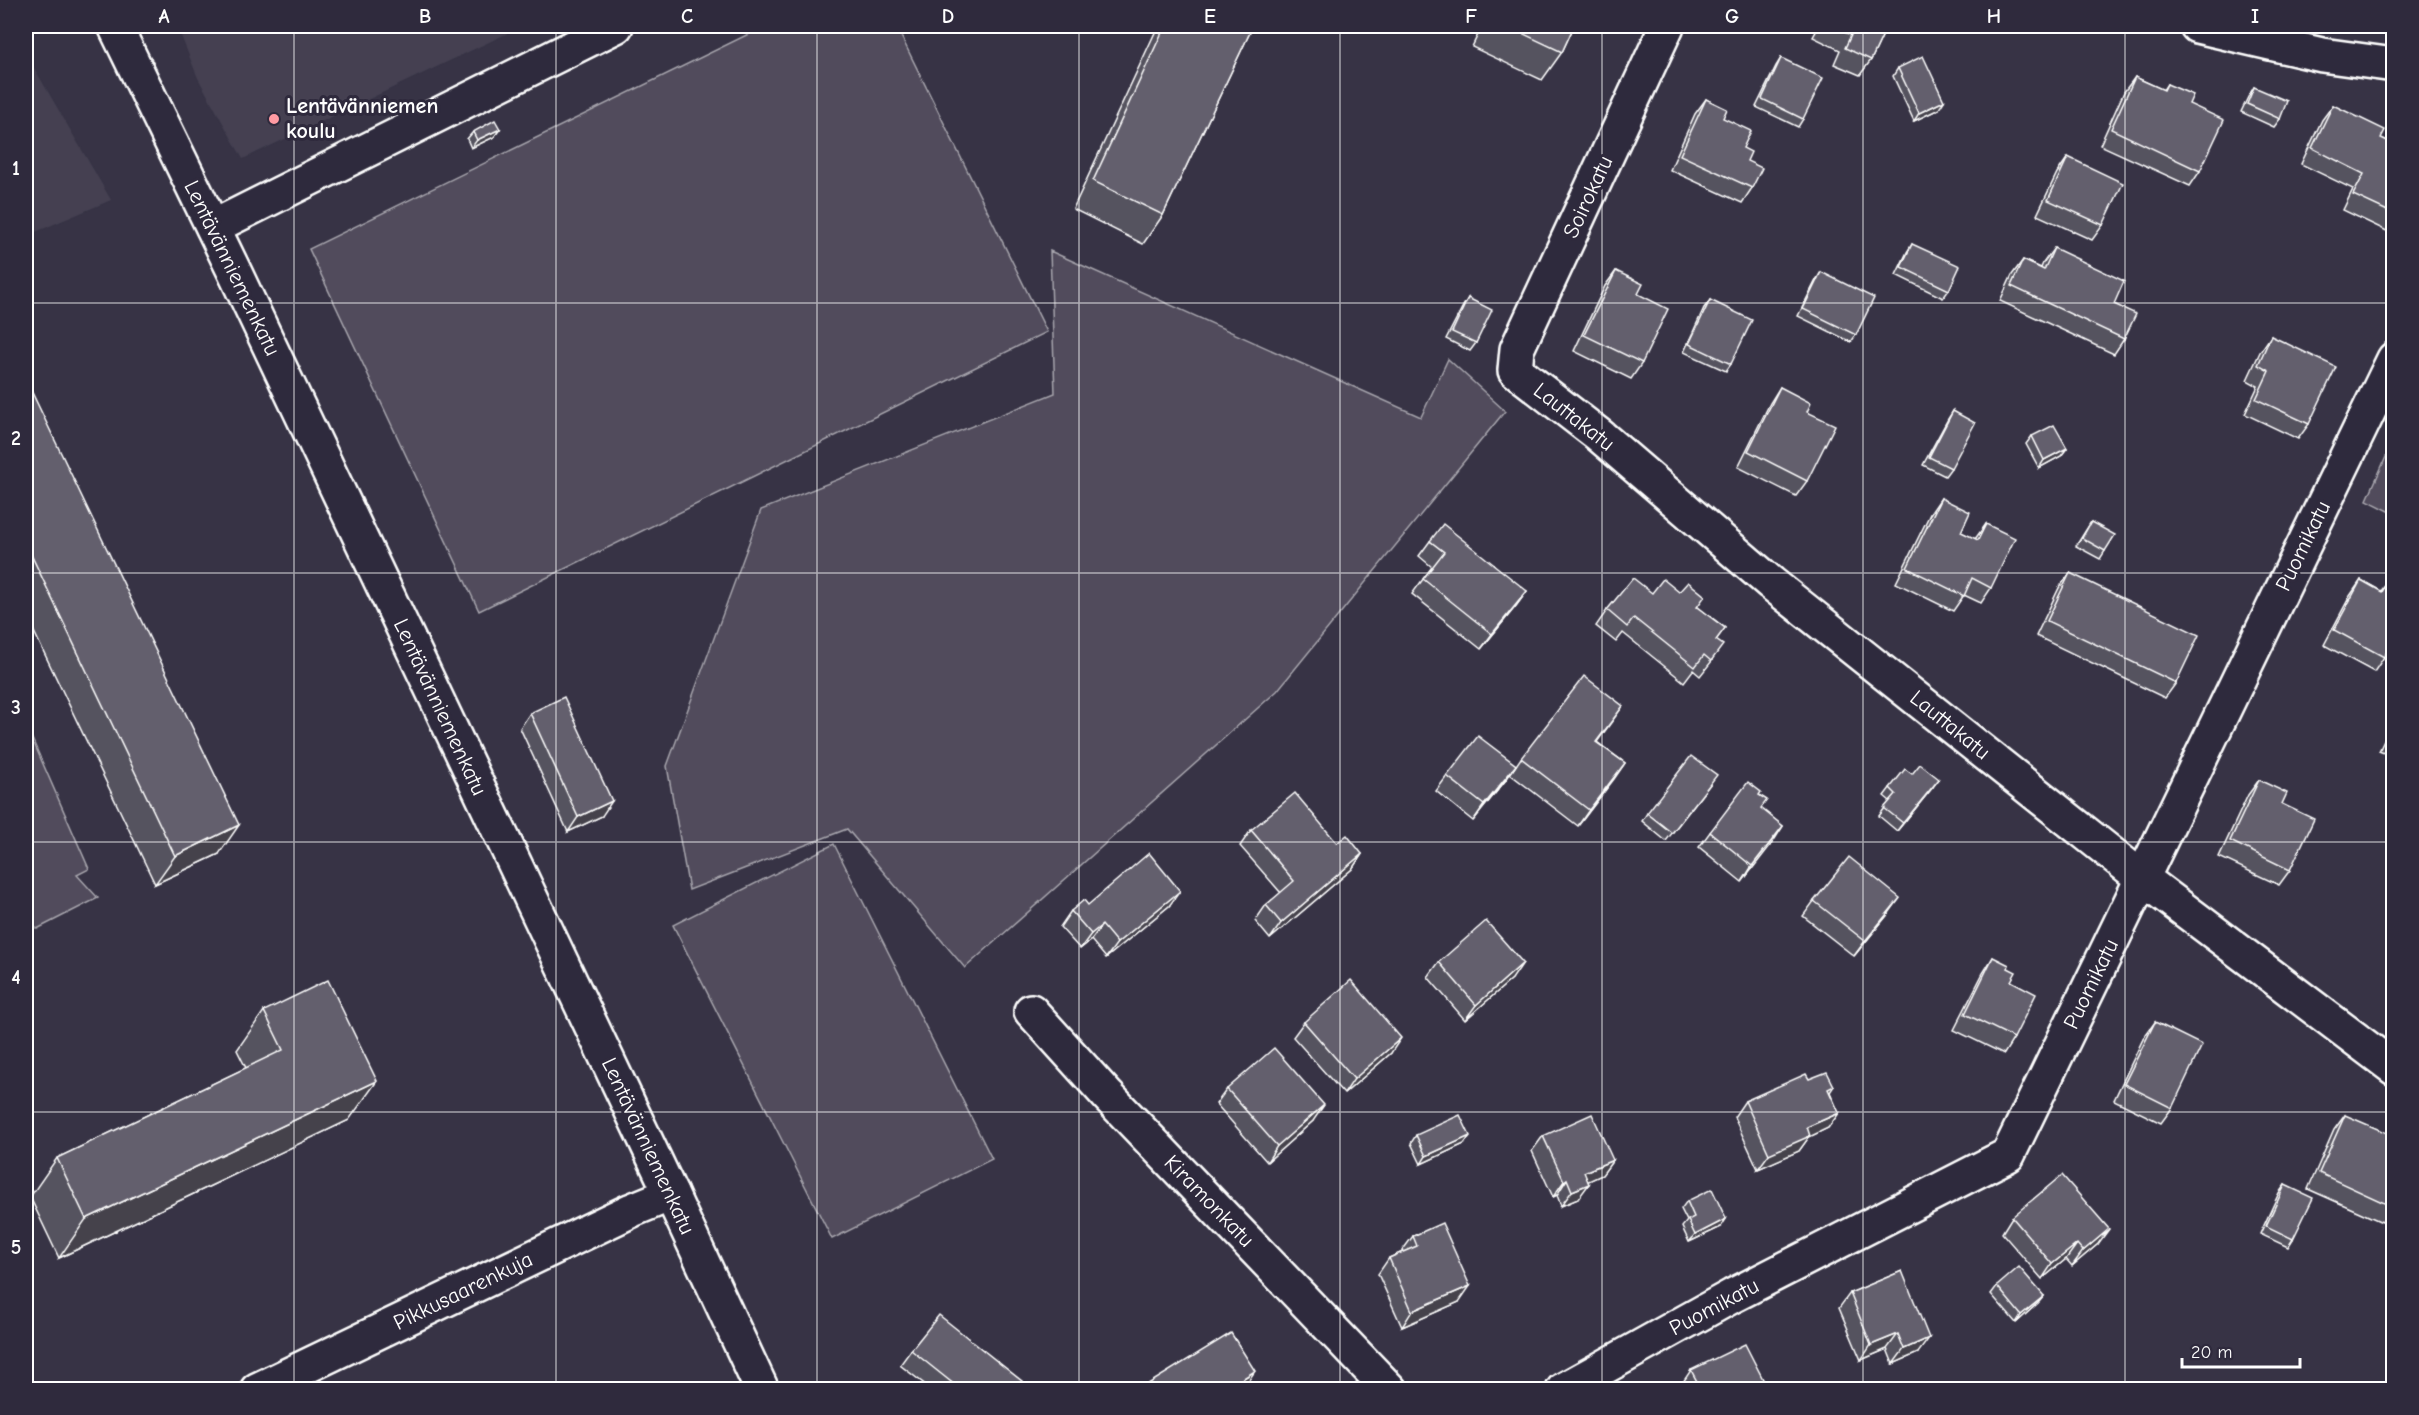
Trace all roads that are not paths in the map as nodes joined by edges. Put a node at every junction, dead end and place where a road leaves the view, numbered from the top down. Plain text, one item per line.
1 (115, 26) edge
2 (616, 26) edge
3 (1667, 26) edge
4 (2197, 26) edge
5 (2394, 65) edge
6 (213, 227) junction
7 (2394, 359) edge
8 (1515, 370) joint
9 (2142, 878) junction
10 (1031, 1011) dead end
11 (2394, 1068) edge
12 (671, 1194) junction
13 (257, 1389) edge
14 (762, 1389) edge
15 (1390, 1389) edge
16 (1563, 1389) edge

1 - 6 street, Lentävänniemenkatu
2 - 6 street
3 - 8 street, Soirokatu
4 - 5 street
6 - 12 street, Lentävänniemenkatu
7 - 9 street, Puomikatu
8 - 9 street, Lauttakatu
9 - 11 street, Lauttakatu
9 - 16 street, Puomikatu
10 - 15 street, Kiramonkatu
12 - 13 street, Pikkusaarenkuja
12 - 14 street, Lentävänniemenkatu

